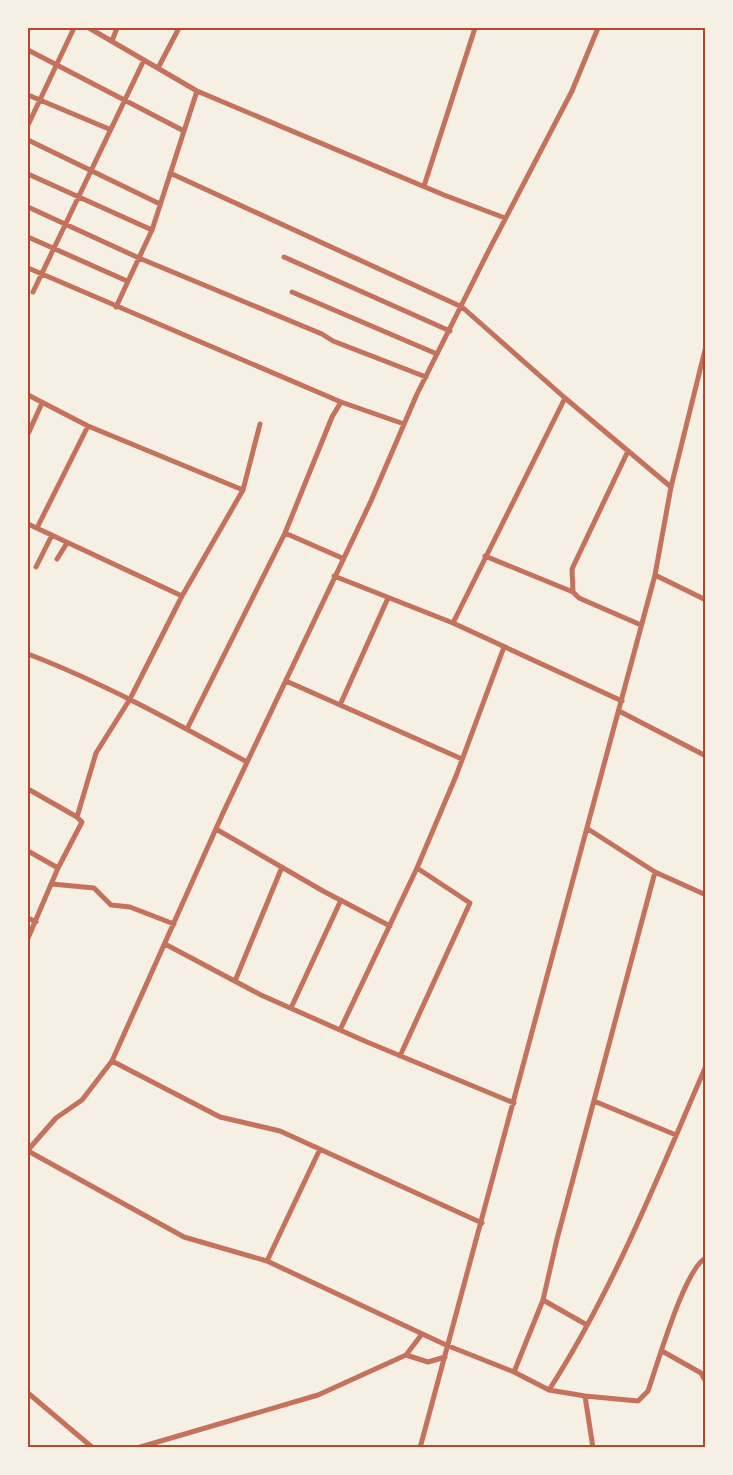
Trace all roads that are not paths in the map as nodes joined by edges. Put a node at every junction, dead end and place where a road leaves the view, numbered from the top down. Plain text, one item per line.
1 (74, 28) edge
2 (89, 28) edge
3 (117, 28) edge
4 (179, 28) edge
5 (475, 28) edge
6 (598, 28) edge
7 (112, 41) junction
8 (28, 50) edge
9 (144, 60) junction
10 (55, 64) junction
11 (158, 68) junction
12 (197, 91) junction
13 (28, 95) edge
14 (124, 99) junction
15 (39, 100) junction
16 (28, 125) edge
17 (109, 129) junction
18 (184, 131) junction
19 (28, 140) edge
20 (92, 171) junction
21 (170, 173) junction
22 (28, 174) edge
23 (424, 186) junction
24 (77, 198) junction
25 (160, 204) junction
26 (28, 206) edge
27 (506, 218) junction
28 (66, 223) junction
29 (152, 230) junction
30 (28, 237) edge
31 (53, 248) junction
32 (284, 257) dead end
33 (139, 258) junction
34 (28, 268) edge
35 (41, 274) junction
36 (127, 281) junction
37 (33, 292) dead end
38 (292, 292) dead end
39 (462, 306) junction
40 (116, 307) junction
41 (450, 331) junction
42 (706, 346) edge
43 (437, 354) junction
44 (426, 377) junction
45 (28, 395) edge
46 (565, 398) junction
47 (42, 402) junction
48 (341, 402) junction
49 (260, 424) dead end
50 (404, 424) junction
51 (88, 426) junction
52 (28, 434) edge
53 (628, 451) junction
54 (671, 487) junction
55 (243, 490) junction
56 (28, 524) edge
57 (37, 528) junction
58 (285, 533) junction
59 (52, 535) junction
60 (67, 543) junction
61 (485, 556) junction
62 (342, 558) junction
63 (57, 559) dead end
64 (36, 567) dead end
65 (654, 575) junction
66 (334, 576) junction
67 (573, 592) junction
68 (182, 596) junction
69 (388, 598) junction
70 (706, 600) edge
71 (453, 623) junction
72 (641, 625) junction
73 (504, 647) junction
74 (28, 655) edge
75 (286, 681) junction
76 (130, 699) junction
77 (622, 701) junction
78 (340, 705) junction
79 (619, 711) junction
80 (188, 729) junction
81 (706, 756) edge
82 (462, 759) junction
83 (247, 762) junction
84 (28, 789) edge
85 (77, 817) junction
86 (216, 829) junction
87 (588, 829) junction
88 (28, 852) edge
89 (282, 867) junction
90 (58, 868) junction
91 (417, 868) junction
92 (655, 872) junction
93 (52, 884) junction
94 (706, 894) edge
95 (341, 900) junction
96 (28, 918) edge
97 (36, 922) junction
98 (174, 924) junction
99 (390, 926) junction
100 (28, 938) edge
101 (165, 944) junction
102 (235, 981) junction
103 (291, 1008) junction
104 (340, 1030) junction
105 (400, 1056) junction
106 (112, 1061) junction
107 (706, 1066) edge
108 (594, 1101) junction
109 (514, 1103) junction
110 (676, 1134) junction
111 (320, 1149) junction
112 (28, 1150) edge
113 (482, 1223) junction
114 (706, 1258) edge
115 (266, 1261) junction
116 (543, 1300) junction
117 (587, 1326) junction
118 (422, 1334) junction
119 (446, 1345) junction
120 (662, 1351) junction
121 (406, 1355) junction
122 (445, 1357) junction
123 (514, 1372) junction
124 (706, 1382) edge
125 (549, 1390) junction
126 (28, 1393) edge
127 (585, 1396) junction
128 (139, 1447) edge
129 (93, 1448) edge
130 (420, 1448) edge
131 (593, 1448) edge

1 - 10 street
2 - 7 street
3 - 7 street
4 - 11 street
5 - 23 street
6 - 27 street
7 - 9 street
8 - 10 street
9 - 11 street
9 - 14 street
10 - 14 street
10 - 15 street
11 - 12 street
12 - 18 street
12 - 23 street
13 - 15 street
14 - 17 street
14 - 18 street
15 - 16 street
15 - 17 street
17 - 20 street
18 - 21 street
19 - 20 street
20 - 24 street
20 - 25 street
21 - 25 street
21 - 39 street
22 - 24 street
23 - 27 street
24 - 28 street
24 - 29 street
25 - 29 street
26 - 28 street
27 - 39 street
28 - 31 street
28 - 33 street
29 - 33 street
30 - 31 street
31 - 35 street
31 - 36 street
32 - 41 street
33 - 36 street
33 - 44 street
34 - 35 street
35 - 37 street
35 - 40 street
36 - 40 street
38 - 43 street
39 - 41 street
39 - 46 street
40 - 48 street
41 - 43 street
42 - 54 street
43 - 44 street
44 - 50 street
45 - 47 street
46 - 53 street
46 - 61 street
47 - 51 street
47 - 52 street
48 - 50 street
48 - 58 street
49 - 55 street
50 - 62 street
51 - 55 street
51 - 57 street
53 - 54 street
53 - 67 street
54 - 65 street
55 - 68 street
56 - 57 street
57 - 59 street
58 - 62 street
58 - 80 street
59 - 60 street
59 - 64 street
60 - 63 street
60 - 68 street
61 - 67 street
61 - 71 street
62 - 66 street
65 - 70 street
65 - 72 street
66 - 69 street
66 - 75 street
67 - 72 street
68 - 76 street
69 - 71 street
69 - 78 street
71 - 73 street
72 - 77 street
73 - 77 street
73 - 82 street
74 - 76 street
75 - 78 street
75 - 83 street
76 - 80 street
76 - 85 street
77 - 79 street
78 - 82 street
79 - 81 street
79 - 87 street
80 - 83 street
82 - 91 street
83 - 86 street
84 - 85 street
85 - 90 street
86 - 89 street
86 - 98 street
87 - 92 street
87 - 109 street
88 - 90 street
89 - 95 street
89 - 102 street
90 - 93 street
91 - 99 street
91 - 105 street
92 - 94 street
92 - 108 street
93 - 97 street
93 - 98 street
95 - 99 street
95 - 103 street
96 - 97 street
97 - 100 street
98 - 101 street
99 - 104 street
101 - 102 street
101 - 106 street
102 - 103 street
103 - 104 street
104 - 105 street
105 - 109 street
106 - 111 street
106 - 112 street
107 - 110 street
108 - 110 street
108 - 116 street
109 - 113 street
110 - 117 street
111 - 113 street
111 - 115 street
112 - 115 street
113 - 119 street
114 - 120 street
115 - 118 street
116 - 117 street
116 - 123 street
117 - 125 street
118 - 119 street
118 - 121 street
119 - 122 street
119 - 123 street
120 - 124 street
120 - 127 street
121 - 122 street
121 - 128 street
122 - 130 street
123 - 125 street
125 - 127 street
126 - 129 street
127 - 131 street

